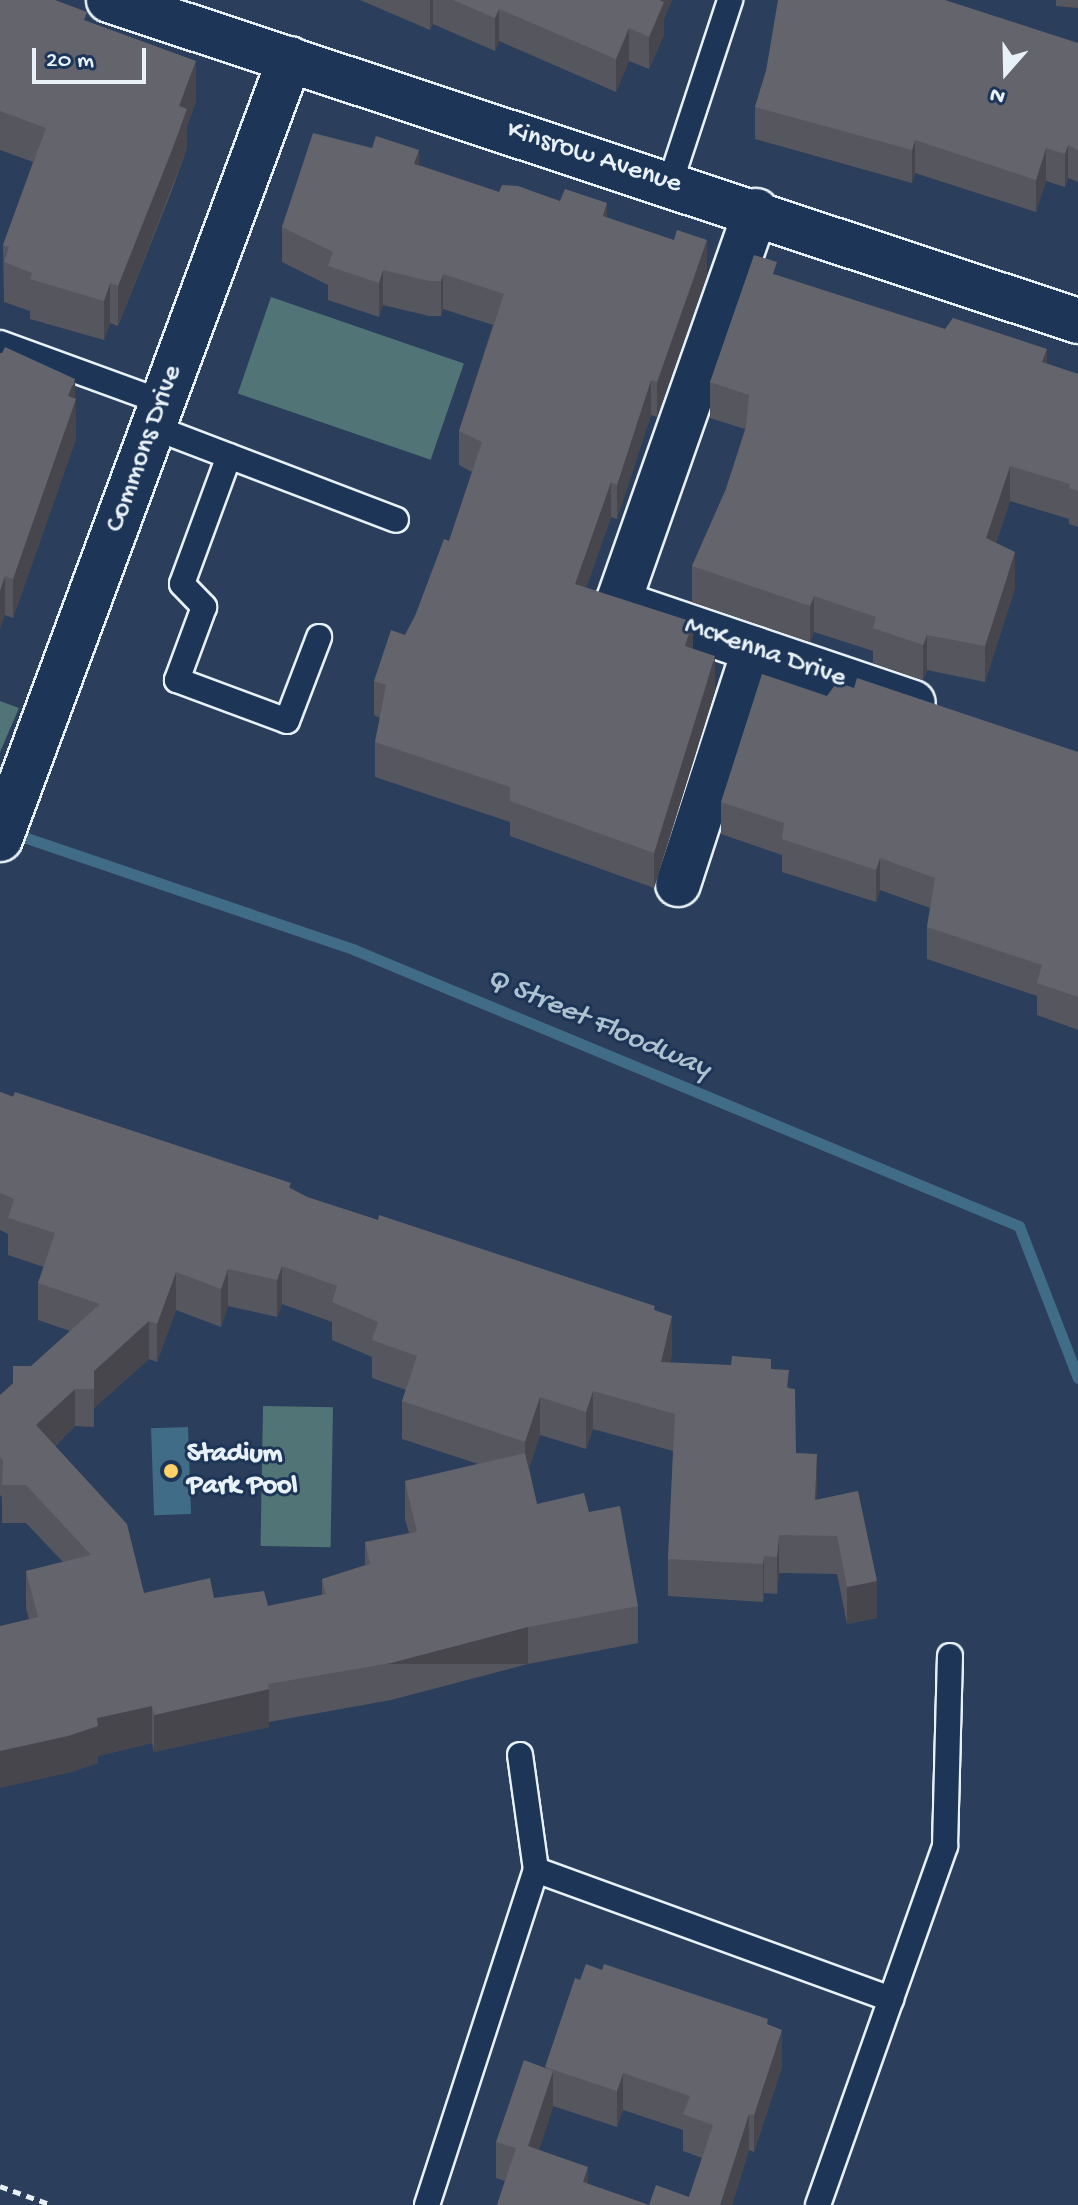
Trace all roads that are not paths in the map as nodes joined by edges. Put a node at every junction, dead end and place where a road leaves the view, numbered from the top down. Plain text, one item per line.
1 (109, 0) edge
2 (730, 0) edge
3 (290, 59) junction
4 (670, 183) junction
5 (756, 211) junction
6 (1078, 321) edge
7 (0, 343) edge
8 (158, 415) junction
9 (229, 456) junction
10 (396, 520) dead end
11 (319, 637) dead end
12 (755, 649) junction
13 (946, 714) edge
14 (0, 839) edge
15 (678, 884) dead end
16 (950, 1656) dead end
17 (520, 1755) dead end
18 (536, 1870) junction
19 (891, 1999) junction
20 (427, 2205) edge
21 (818, 2205) edge

1 - 3 street, Kinsrow Avenue
2 - 4 lane
3 - 4 street, Kinsrow Avenue
3 - 8 street, Commons Drive
4 - 5 street, Kinsrow Avenue
5 - 6 street, Kinsrow Avenue
5 - 12 street, McKenna Drive
7 - 8 lane
8 - 9 lane
8 - 14 street, Commons Drive
9 - 10 lane
9 - 11 lane
12 - 13 street, McKenna Drive
12 - 15 street
16 - 19 lane
17 - 18 lane
18 - 19 lane
18 - 20 lane
19 - 21 lane

